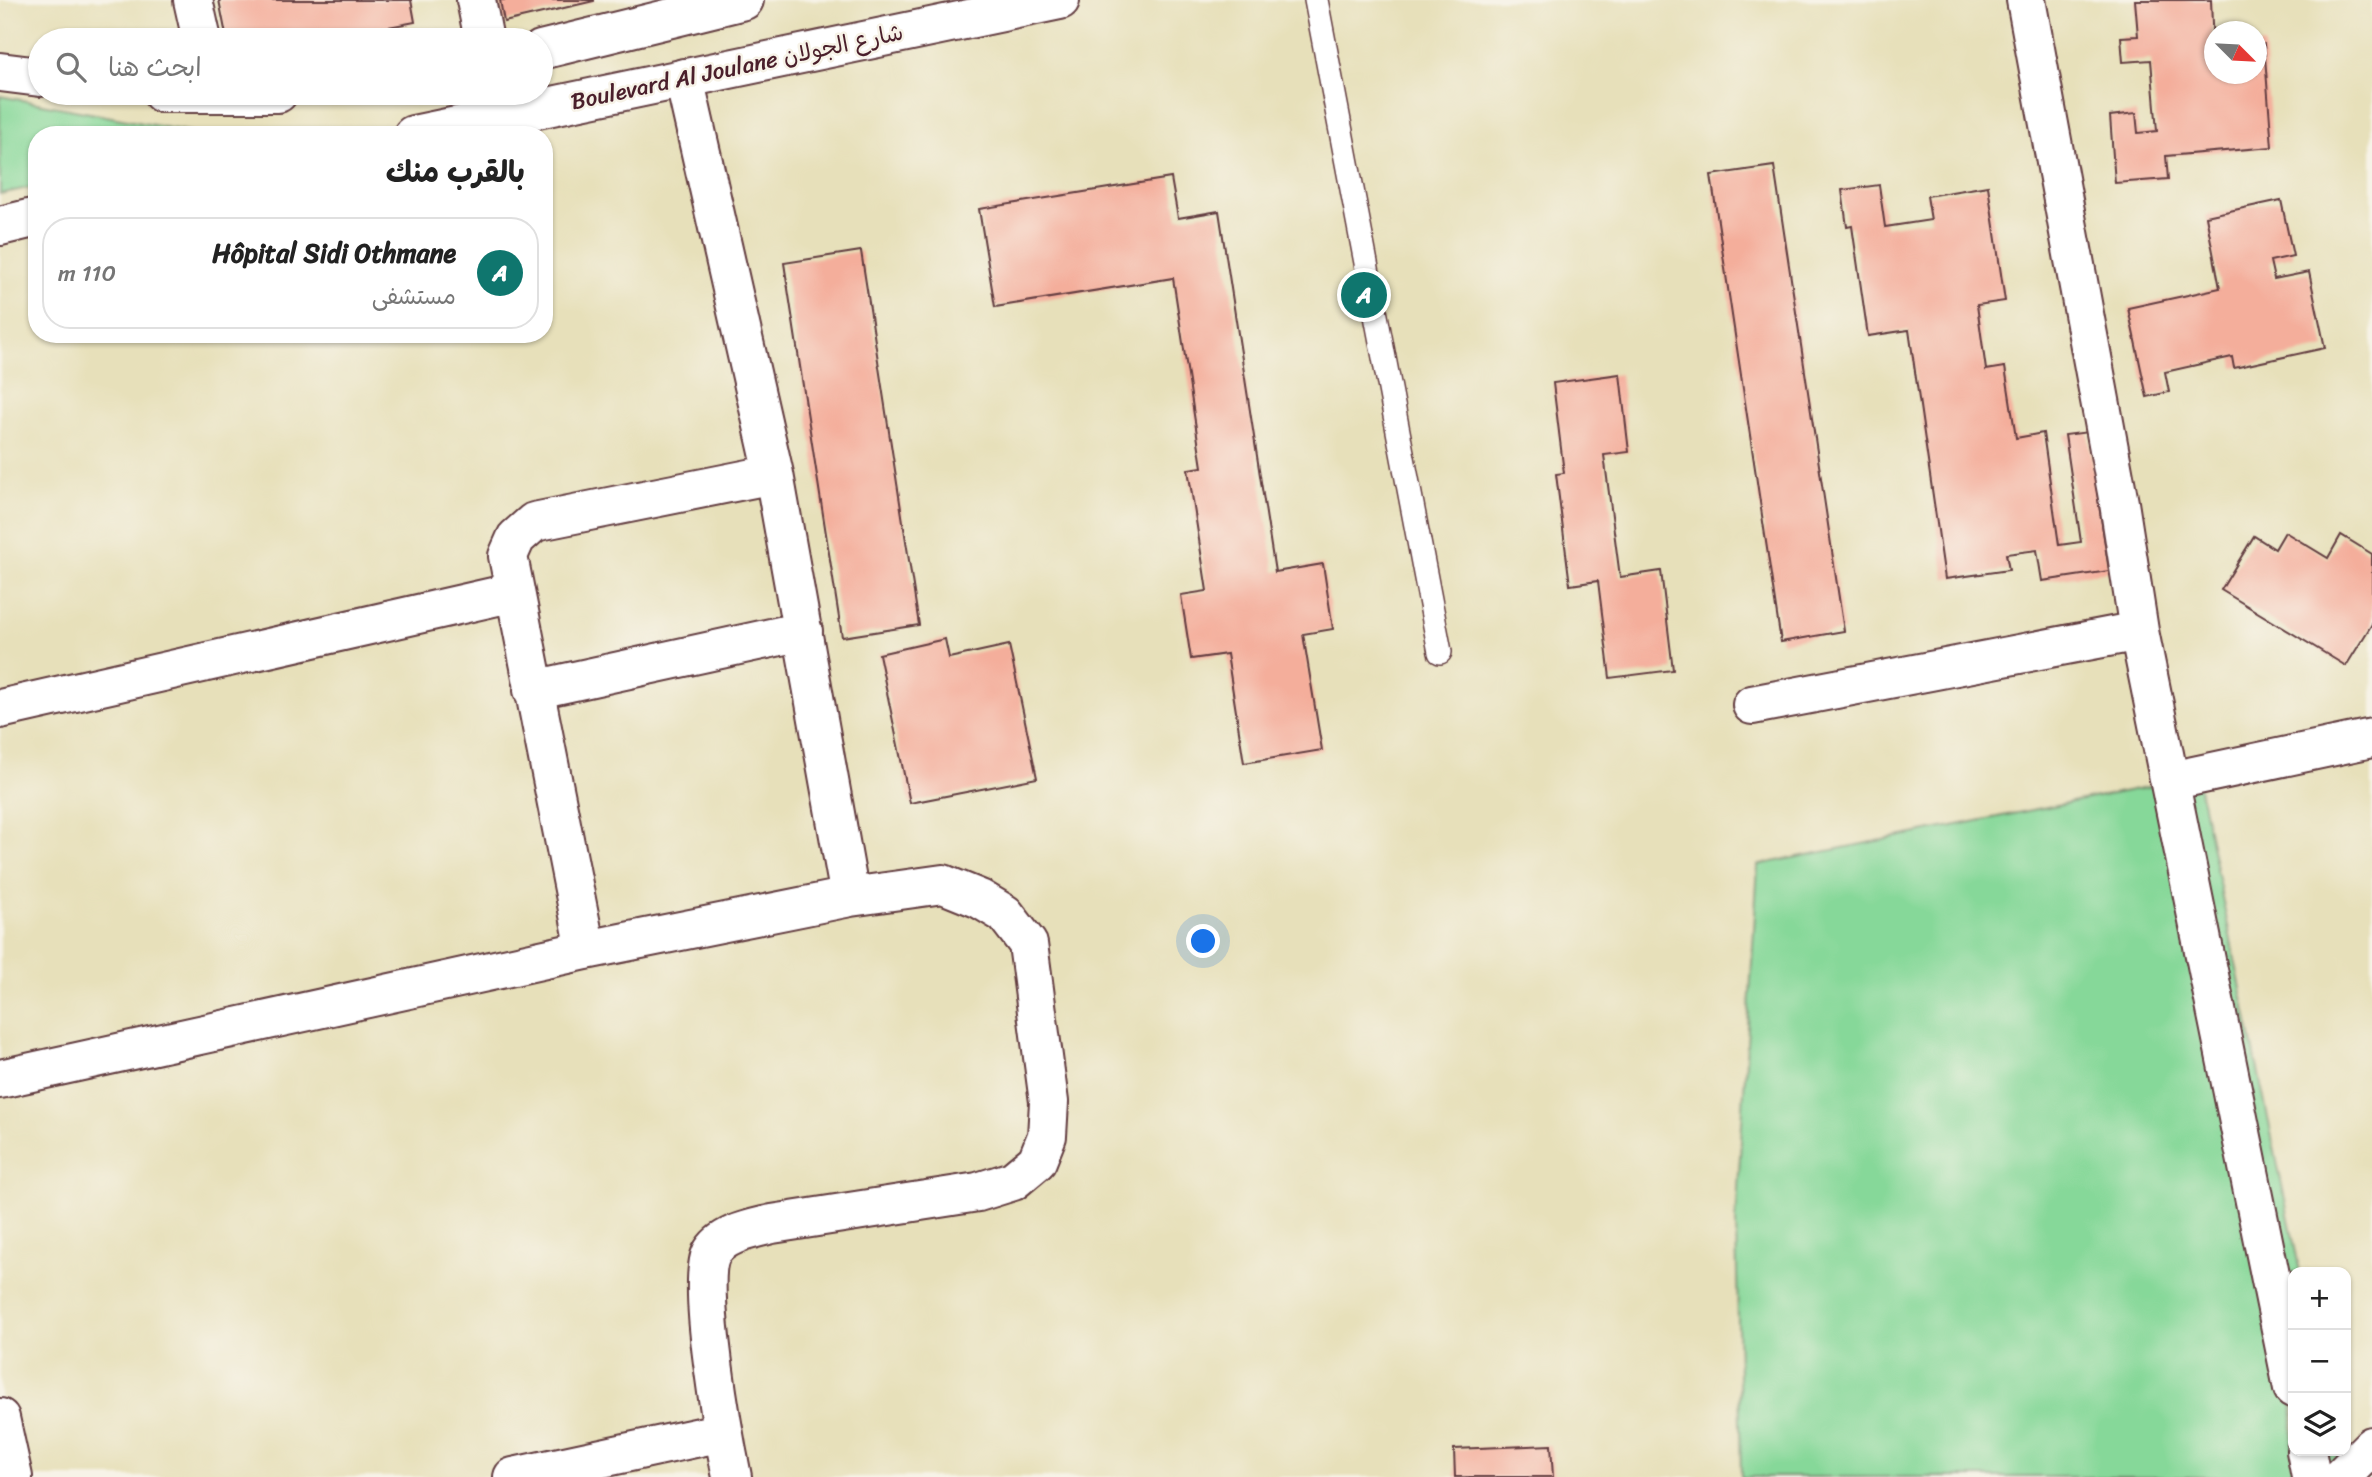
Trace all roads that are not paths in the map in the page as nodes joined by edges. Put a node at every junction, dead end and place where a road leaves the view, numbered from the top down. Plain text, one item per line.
1 (193, 0) edge
2 (476, 0) edge
3 (744, 0) edge
4 (1060, 0) edge
5 (1316, 0) edge
6 (2026, 0) edge
7 (199, 28) edge
8 (482, 28) edge
9 (553, 47) edge
10 (0, 72) edge
11 (28, 76) edge
12 (684, 78) junction
13 (457, 126) edge
14 (28, 220) edge
15 (0, 226) edge
16 (774, 474) junction
17 (515, 592) junction
18 (803, 631) junction
19 (2139, 631) junction
20 (1440, 652) dead end
21 (533, 690) junction
22 (1752, 705) dead end
23 (0, 709) edge
24 (2372, 738) edge
25 (2170, 781) junction
26 (850, 897) junction
27 (586, 950) junction
28 (0, 1079) edge
29 (2288, 1363) edge
30 (0, 1418) edge
31 (723, 1432) junction
32 (2372, 1446) edge
33 (2307, 1456) edge
34 (13, 1477) edge
35 (513, 1477) edge
36 (732, 1477) edge
37 (2311, 1477) edge
38 (2341, 1477) edge

1 - 7 street
2 - 8 street
3 - 9 street
4 - 12 street, Boulevard Al Joulane شارع الجولان
5 - 20 lane
6 - 19 street
10 - 11 street
12 - 13 street, Boulevard Al Joulane شارع الجولان
12 - 16 street
14 - 15 street
16 - 17 street
16 - 18 street
17 - 21 street
17 - 23 street
18 - 21 street
18 - 26 street
19 - 22 street
19 - 25 street
21 - 27 street
24 - 25 street
25 - 29 street
26 - 27 street
26 - 31 street
27 - 28 street
30 - 34 street
31 - 35 street
31 - 36 street
32 - 38 street
33 - 37 street

